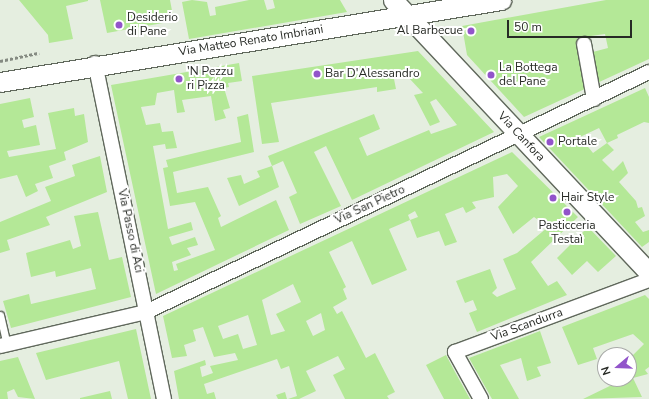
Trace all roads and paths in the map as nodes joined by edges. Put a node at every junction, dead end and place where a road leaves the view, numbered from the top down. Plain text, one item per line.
1 (393, 0) edge
2 (501, 0) edge
3 (407, 15) junction
4 (584, 44) dead end
5 (39, 52) dead end
6 (0, 61) edge
7 (94, 63) junction
8 (649, 72) edge
9 (0, 82) edge
10 (594, 99) junction
11 (518, 134) junction
12 (649, 273) edge
13 (649, 280) edge
14 (146, 312) junction
15 (0, 315) edge
16 (4, 345) edge
17 (164, 399) edge
18 (481, 399) edge

1 - 3 main road, Via Canfora
2 - 3 main road, Via Matteo Renato Imbriani
3 - 7 main road, Via Matteo Renato Imbriani
3 - 11 main road, Via Canfora
4 - 10 street
5 - 6 path
7 - 9 main road, Via Matteo Renato Imbriani
7 - 14 street, Via Passo di Aci
8 - 10 street, Via San Pietro
10 - 11 street, Via San Pietro
11 - 12 main road, Via Canfora
11 - 14 street, Via San Pietro
13 - 18 street, Via Scandurra
14 - 16 street, Via San Pietro
14 - 17 street, Via Passo di Aci
15 - 16 lane

